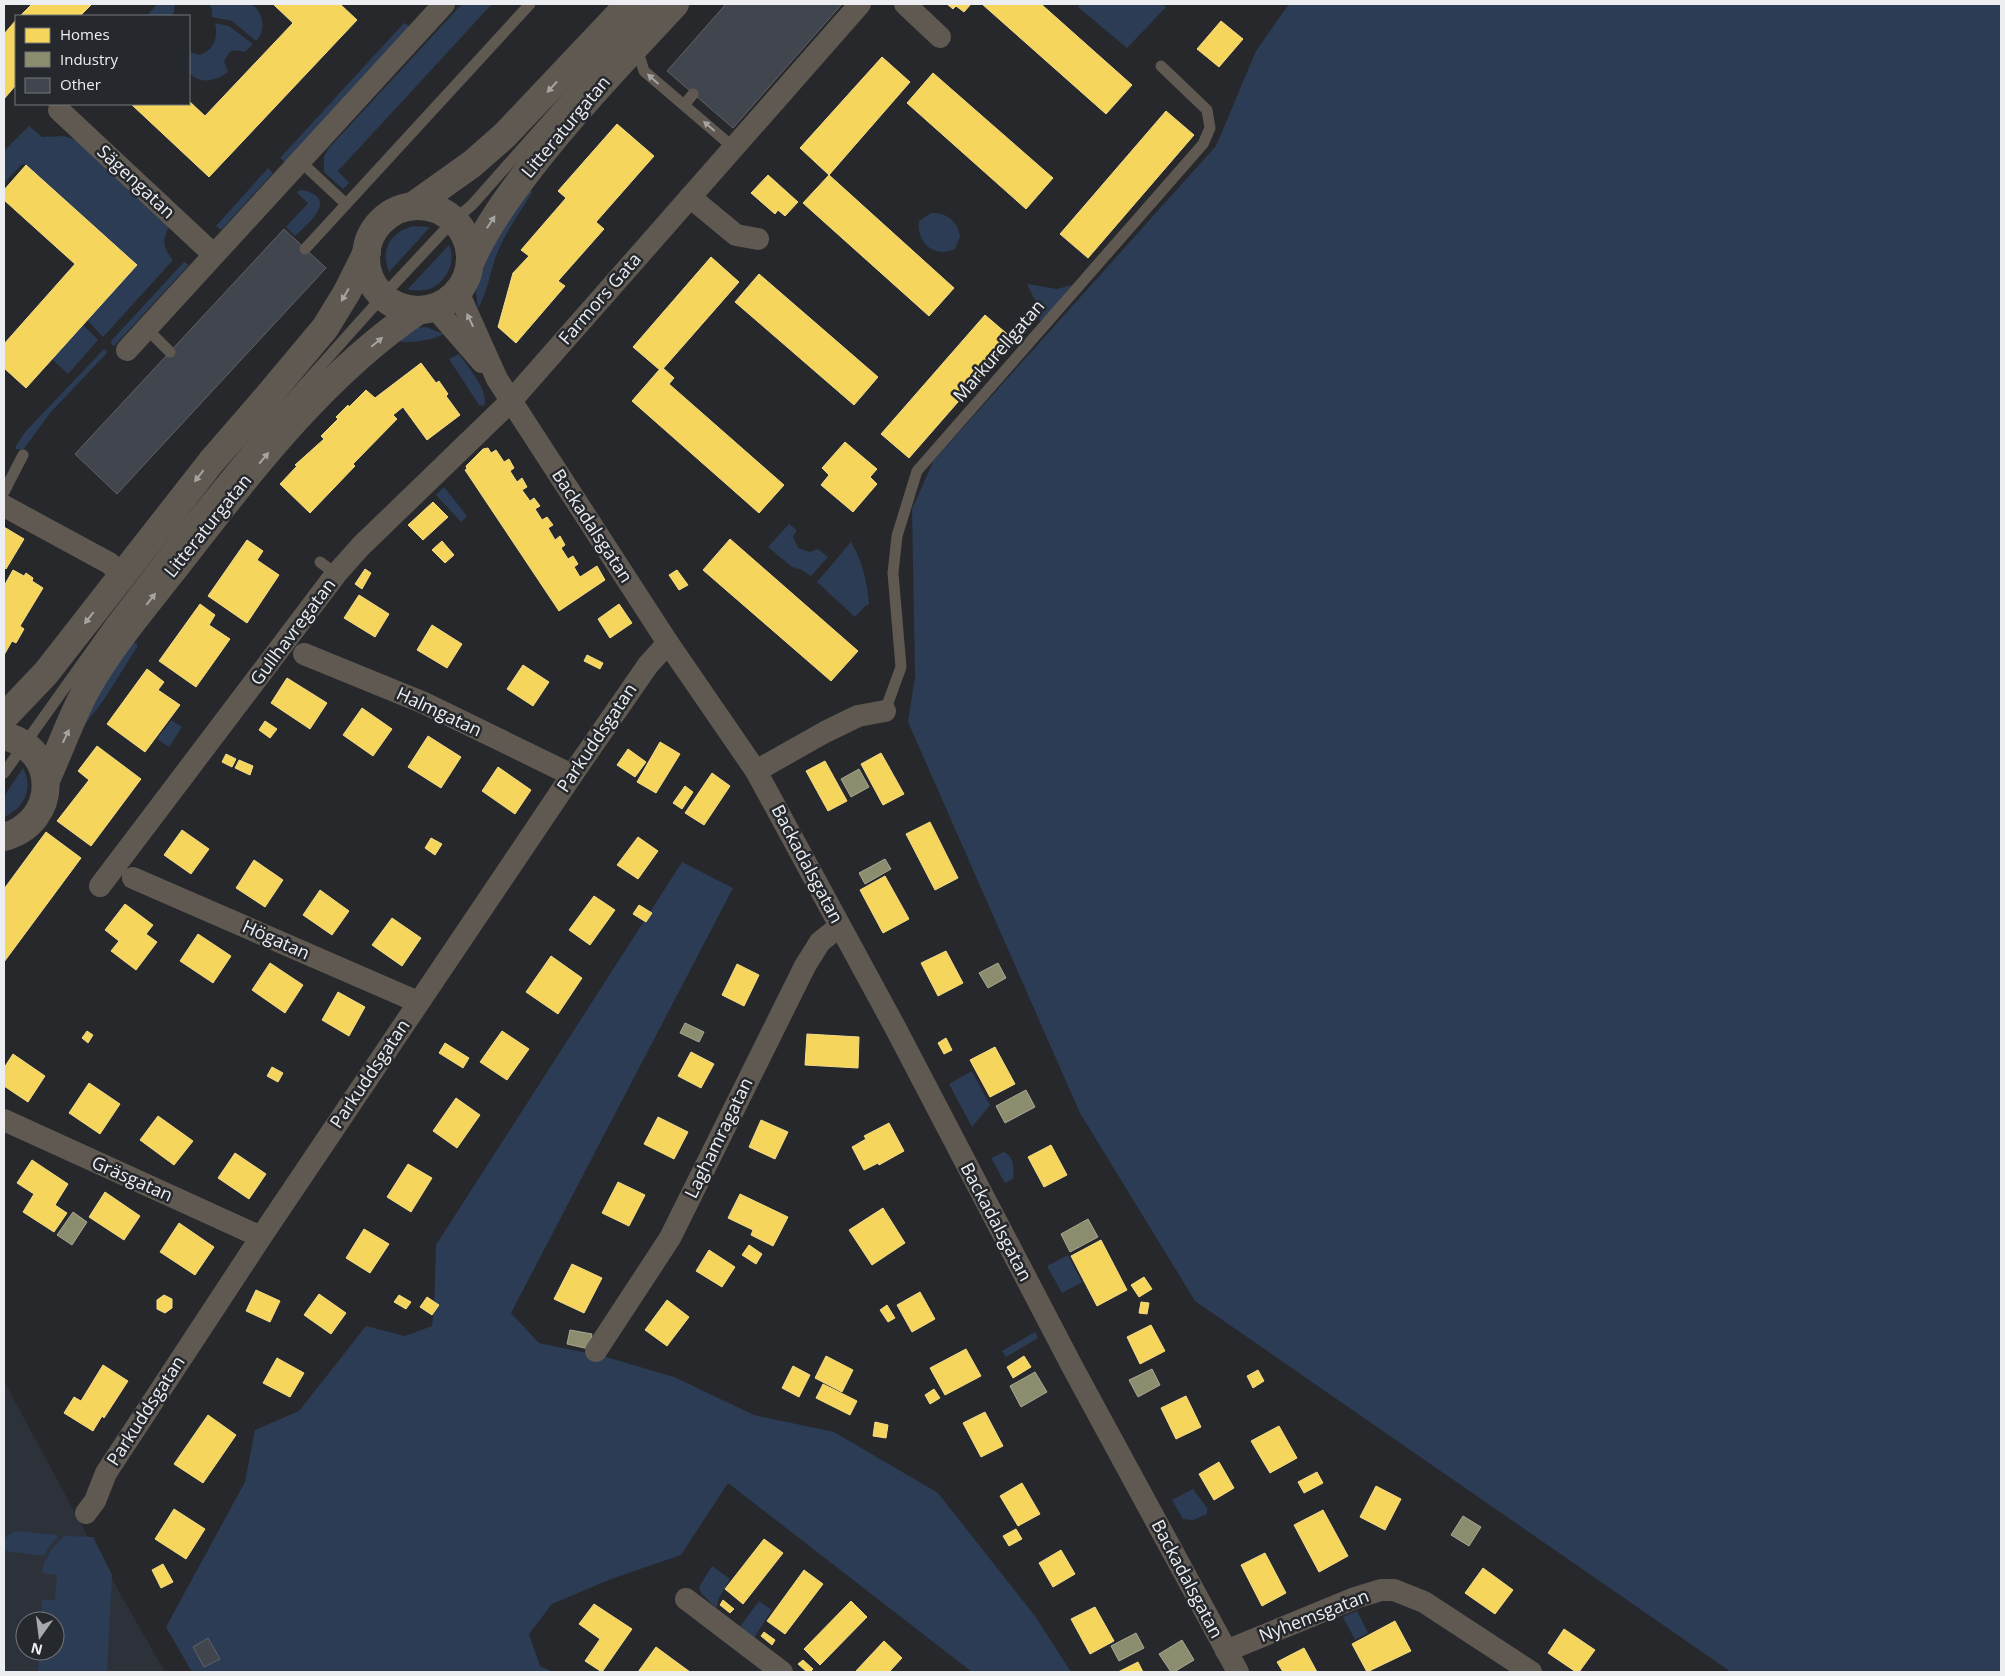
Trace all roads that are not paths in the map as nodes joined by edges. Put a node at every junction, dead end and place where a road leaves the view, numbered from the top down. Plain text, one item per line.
1 (530, 4) edge
2 (629, 4) edge
3 (650, 4) edge
4 (675, 4) edge
5 (860, 4) edge
6 (905, 4) edge
7 (434, 7) edge
8 (940, 37) dead end
9 (640, 43) junction
10 (1160, 66) dead end
11 (693, 94) dead end
12 (684, 105) junction
13 (59, 110) dead end
14 (734, 148) junction
15 (301, 162) junction
16 (690, 198) junction
17 (345, 203) junction
18 (413, 206) junction
19 (454, 220) junction
20 (758, 239) dead end
21 (305, 249) dead end
22 (367, 252) junction
23 (213, 254) junction
24 (471, 261) junction
25 (458, 292) junction
26 (383, 296) junction
27 (427, 309) junction
28 (146, 328) junction
29 (127, 350) dead end
30 (170, 352) dead end
31 (497, 380) junction
32 (511, 401) junction
33 (23, 456) dead end
34 (4, 492) edge
35 (4, 506) edge
36 (122, 574) junction
37 (668, 643) junction
38 (304, 654) dead end
39 (885, 711) joint
40 (4, 717) edge
41 (14, 740) edge
42 (756, 771) junction
43 (4, 773) edge
44 (572, 774) junction
45 (46, 780) junction
46 (4, 837) edge
47 (133, 878) dead end
48 (100, 886) dead end
49 (840, 926) junction
50 (418, 1002) junction
51 (4, 1120) edge
52 (261, 1237) junction
53 (596, 1351) dead end
54 (86, 1513) dead end
55 (686, 1599) dead end
56 (1226, 1651) junction
57 (782, 1672) edge
58 (1238, 1672) edge
59 (1531, 1672) edge

1 - 17 lane
2 -> 18 street, Litteraturgatan
3 - 19 lane
4 - 9 street, Litteraturgatan
5 - 14 street, Farmors Gata
6 - 8 street
7 - 15 street
12 -> 9 lane
24 -> 9 street, Litteraturgatan
10 - 39 lane, Markurellgatan
11 - 12 lane
14 -> 12 lane
13 - 23 street, Sägengatan
14 - 16 street, Farmors Gata
15 - 17 lane
15 - 23 street
16 - 20 street
16 - 32 street, Farmors Gata
17 - 21 lane
18 - 19 street
18 - 22 street, Litteraturgatan
19 - 24 street
19 - 26 lane
22 - 26 street, Litteraturgatan
22 -> 36 street, Litteraturgatan
23 - 28 street
24 - 25 street, Litteraturgatan
25 - 27 street, Litteraturgatan
31 -> 25 street, Backadalsgatan
26 - 27 street, Litteraturgatan
26 - 41 lane
27 - 31 street, Backadalsgatan
45 -> 27 street, Litteraturgatan
28 - 29 street
28 - 30 lane
31 - 32 street, Backadalsgatan
32 - 37 street, Backadalsgatan
32 - 48 street, Gullhavregatan
33 - 34 lane
35 - 36 street
36 -> 40 street, Litteraturgatan
37 - 42 street, Backadalsgatan
37 - 44 street, Parkuddsgatan
38 - 44 street, Halmgatan
39 - 42 street
41 - 43 lane
41 - 45 street
42 - 49 street, Backadalsgatan
44 - 50 street, Parkuddsgatan
45 - 46 street, Litteraturgatan
47 - 50 street, Högatan
49 - 53 street, Laghamragatan
49 - 56 street, Backadalsgatan
50 - 52 street, Parkuddsgatan
51 - 52 street, Gräsgatan
52 - 54 street, Parkuddsgatan
55 - 57 street
56 - 58 street, Backadalsgatan
56 - 59 street, Nyhemsgatan

